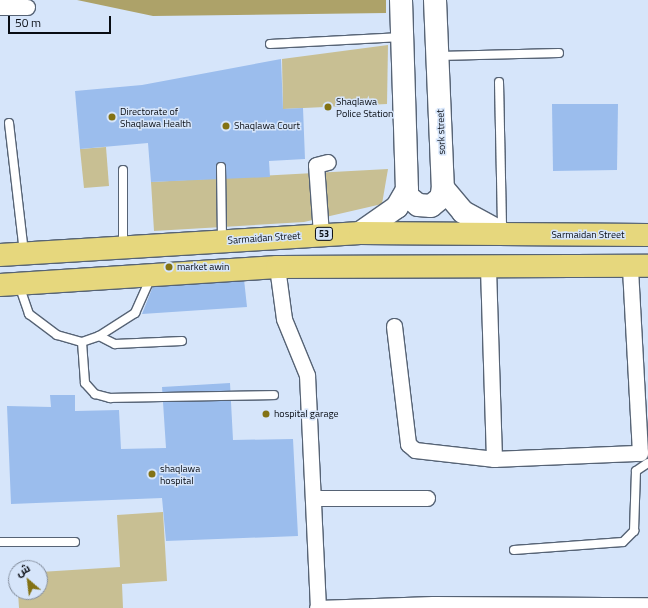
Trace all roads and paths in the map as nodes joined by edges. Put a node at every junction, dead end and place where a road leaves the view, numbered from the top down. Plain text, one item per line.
1 (402, 0) edge
2 (435, 0) edge
3 (0, 7) edge
4 (27, 7) dead end
5 (403, 37) junction
6 (270, 44) dead end
7 (559, 53) dead end
8 (438, 56) junction
9 (499, 82) dead end
10 (9, 123) dead end
11 (328, 162) dead end
12 (221, 167) dead end
13 (123, 170) dead end
14 (443, 188) junction
15 (406, 190) junction
16 (360, 233) junction
17 (502, 233) junction
18 (321, 234) junction
19 (648, 235) edge
20 (222, 240) junction
21 (123, 247) junction
22 (58, 251) junction
23 (9, 254) edge
24 (639, 266) edge
25 (277, 267) junction
26 (488, 268) junction
27 (152, 275) junction
28 (60, 281) junction
29 (6, 285) edge
30 (394, 326) dead end
31 (99, 336) junction
32 (182, 341) dead end
33 (82, 342) junction
34 (274, 395) dead end
35 (494, 459) junction
36 (648, 463) edge
37 (313, 498) junction
38 (427, 498) dead end
39 (0, 542) edge
40 (75, 542) dead end
41 (514, 550) dead end
42 (648, 605) edge
43 (452, 606) edge
44 (574, 606) edge
45 (317, 608) edge

1 - 5 street
2 - 8 street, sork street
3 - 4 street
5 - 6 lane
5 - 15 street
7 - 8 lane
8 - 14 street, sork street
9 - 17 lane
10 - 23 lane
11 - 18 street
12 - 20 lane
13 - 21 lane
14 - 15 street
14 - 17 street
15 - 16 street
16 - 17 main road, Sarmaidan Street / 53
16 - 18 main road, Sarmaidan Street / 53
17 - 19 main road, Sarmaidan Street / 53
18 - 20 main road, Sarmaidan Street / 53
20 - 21 main road, Sarmaidan Street / 53
21 - 22 main road, Sarmaidan Street / 53
22 - 23 main road, Sarmaidan Street / 53
22 - 28 main road
23 - 29 main road
24 - 26 main road
24 - 35 street
25 - 26 main road
25 - 27 main road
25 - 37 street
26 - 35 street
27 - 28 main road
27 - 31 lane
28 - 29 main road
29 - 33 lane
30 - 35 street
31 - 32 lane
31 - 33 lane
33 - 34 lane
36 - 41 lane
37 - 38 street
37 - 45 street
39 - 40 lane
42 - 44 street
43 - 44 street
43 - 45 street

